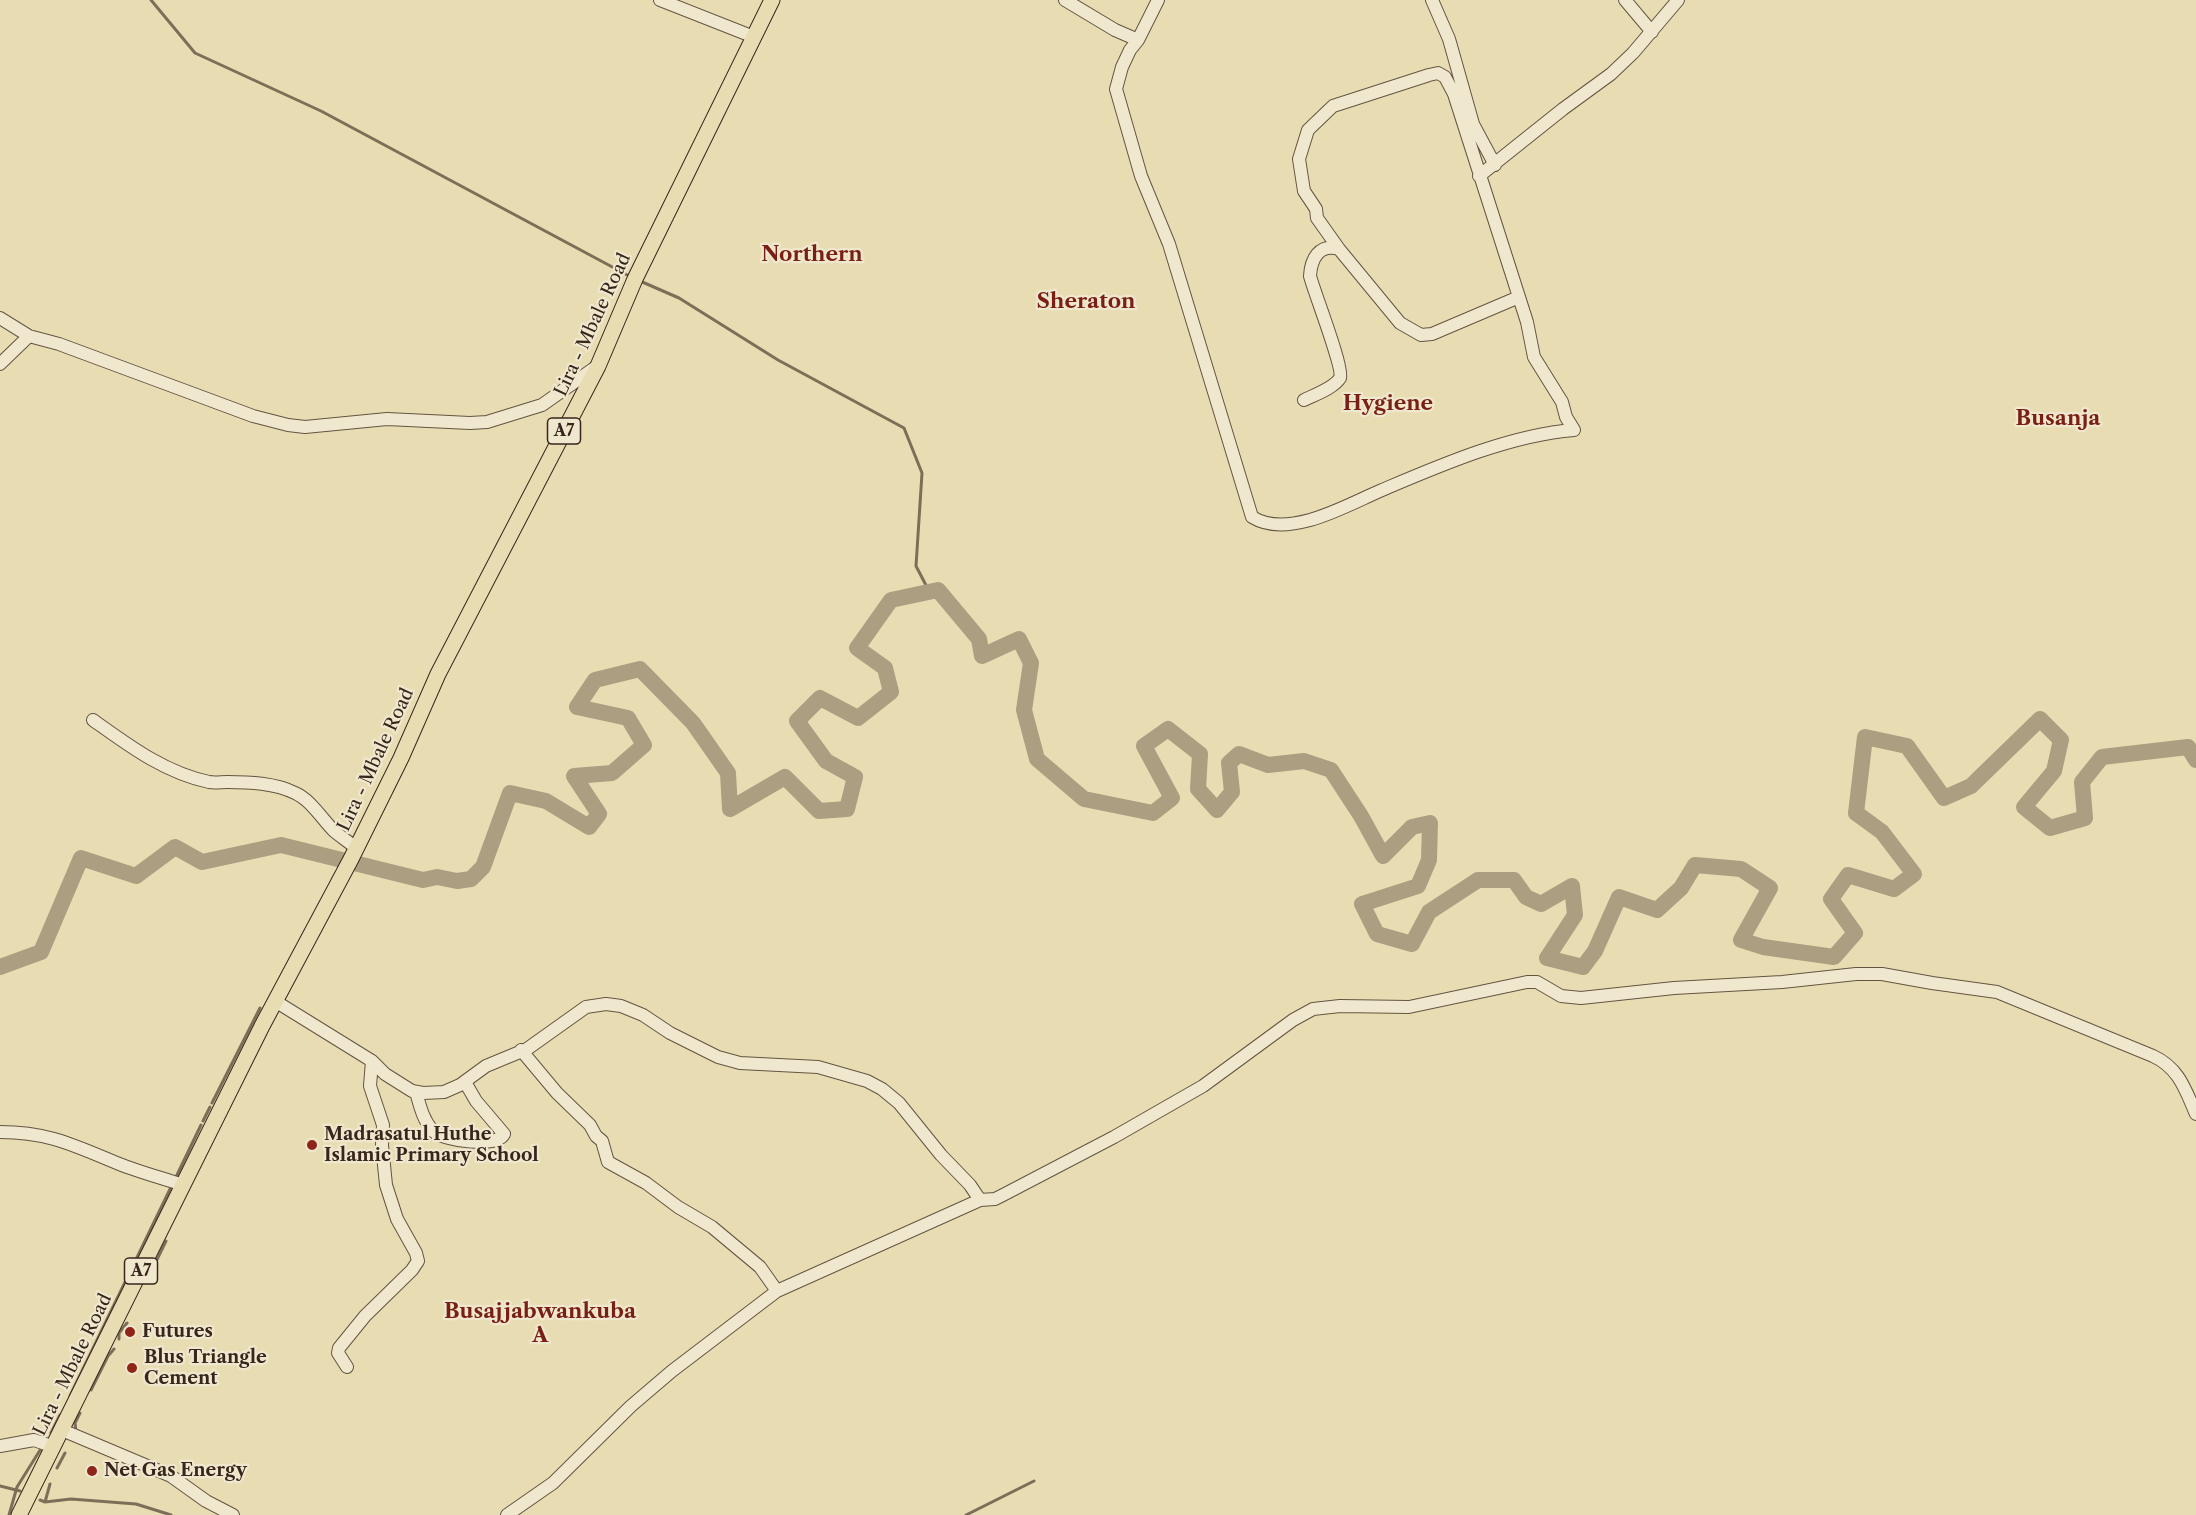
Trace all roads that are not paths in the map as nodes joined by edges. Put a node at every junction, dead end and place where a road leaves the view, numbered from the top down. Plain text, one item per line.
1 (660, 0) edge
2 (772, 0) edge
3 (1065, 0) edge
4 (1158, 0) edge
5 (1432, 0) edge
6 (1624, 0) edge
7 (1678, 0) edge
8 (1652, 32) junction
9 (754, 37) junction
10 (1138, 40) junction
11 (1496, 165) junction
12 (1479, 176) junction
13 (1339, 249) junction
14 (1519, 297) junction
15 (0, 318) edge
16 (28, 336) junction
17 (0, 364) edge
18 (598, 366) junction
19 (1304, 400) dead end
20 (93, 720) dead end
21 (353, 853) junction
22 (275, 1001) junction
23 (522, 1050) junction
24 (372, 1060) junction
25 (465, 1082) junction
26 (416, 1092) junction
27 (2196, 1114) edge
28 (0, 1132) edge
29 (183, 1185) junction
30 (980, 1200) junction
31 (777, 1291) junction
32 (347, 1367) dead end
33 (62, 1430) junction
34 (0, 1446) edge
35 (54, 1447) junction
36 (19, 1515) edge
37 (233, 1515) edge
38 (507, 1515) edge

1 - 9 street
2 - 9 main road, Lira - Mbale Road / A7
3 - 10 street
4 - 10 street
5 - 11 street
6 - 8 street
7 - 8 street
8 - 11 street
9 - 18 main road, Lira - Mbale Road / A7
10 - 14 street
11 - 12 street
12 - 13 street
12 - 14 street
13 - 14 street
13 - 19 street
15 - 16 street
16 - 17 street
16 - 18 street
18 - 21 main road, Lira - Mbale Road / A7
20 - 21 street
21 - 22 main road, Lira - Mbale Road / A7
22 - 24 street
22 - 29 main road, Lira - Mbale Road / A7
23 - 25 street
23 - 30 street
23 - 31 street
24 - 26 street
24 - 32 street
25 - 26 street
25 - 26 street
27 - 30 street
28 - 29 street
29 - 33 main road, Lira - Mbale Road / A7
30 - 31 street
31 - 38 street
33 - 35 main road, Lira - Mbale Road / A7
33 - 37 street
34 - 35 street
35 - 36 main road, Lira - Mbale Road / A7

